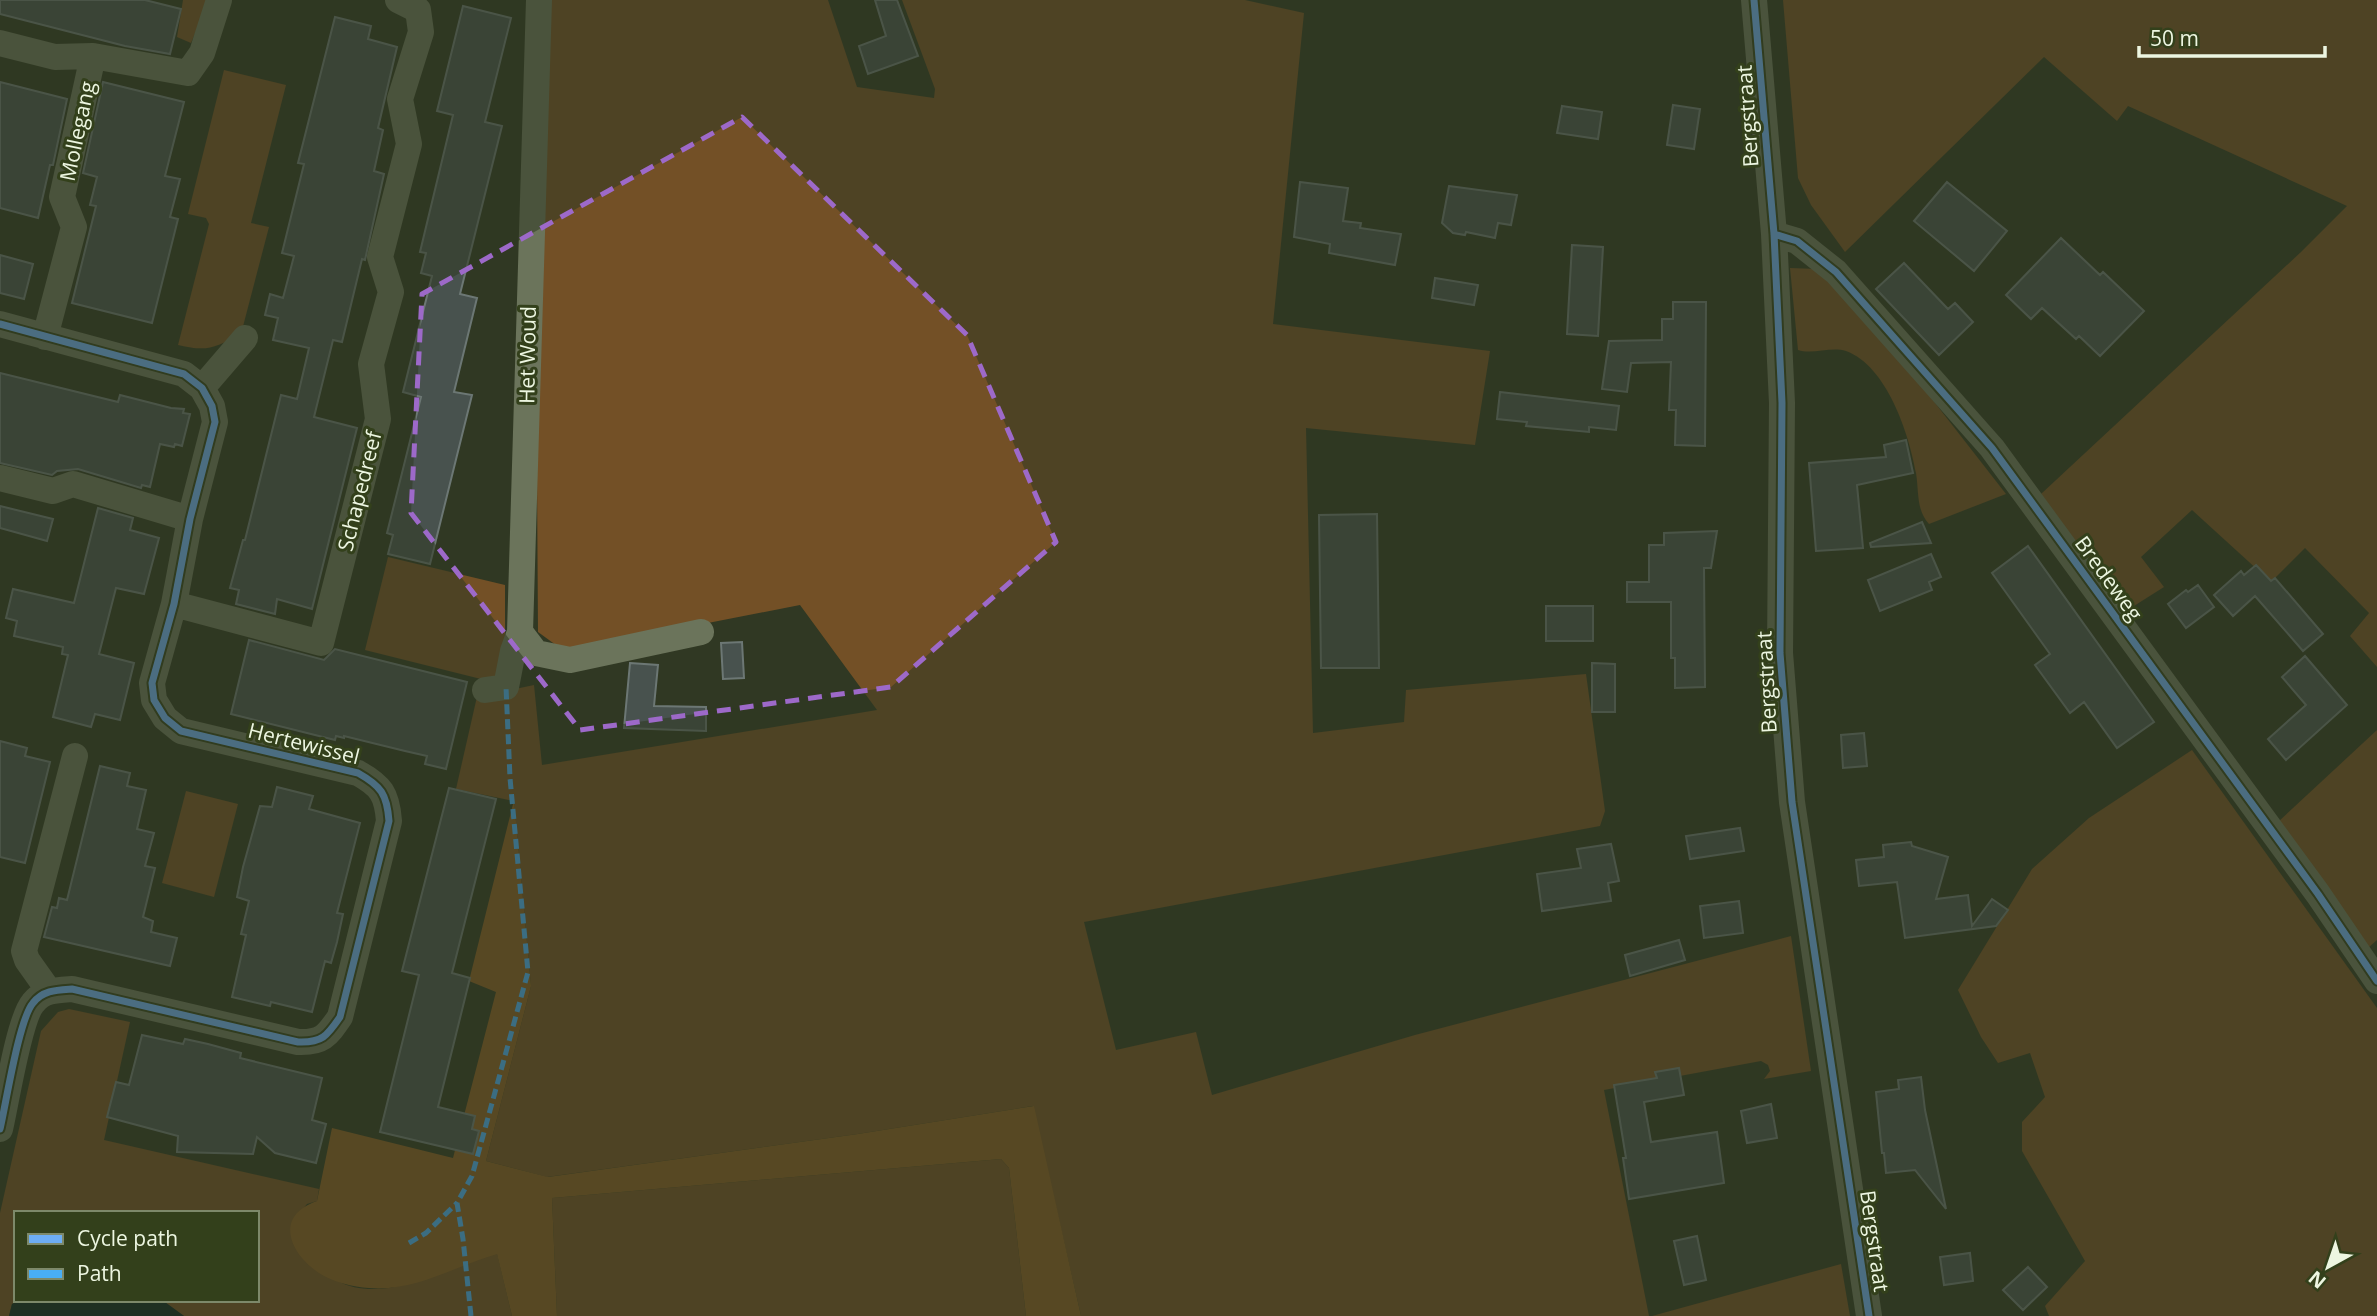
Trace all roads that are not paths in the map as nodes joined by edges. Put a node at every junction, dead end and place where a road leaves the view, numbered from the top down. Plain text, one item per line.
1 (219, 0) edge
2 (398, 0) edge
3 (539, 0) edge
4 (1754, 0) edge
5 (0, 43) edge
6 (93, 55) junction
7 (1774, 234) junction
8 (0, 324) edge
9 (45, 337) junction
10 (245, 338) dead end
11 (202, 388) junction
12 (0, 478) edge
13 (190, 519) junction
14 (174, 604) junction
15 (520, 632) junction
16 (701, 632) dead end
17 (485, 690) dead end
18 (75, 756) dead end
19 (0, 953) edge
20 (27, 960) junction
21 (2377, 981) edge
22 (49, 990) junction
23 (0, 1129) edge
24 (1869, 1316) edge

1 - 6 street
2 - 14 street, Schapedreef
3 - 15 street, Het Woud
4 - 7 street, Bergstraat
5 - 6 street, Mollegang
6 - 9 street, Mollegang
7 - 21 street, Bredeweg
7 - 24 street, Bergstraat
8 - 9 street
9 - 11 street
10 - 11 street
11 - 13 street, Hertewissel
12 - 13 street
13 - 14 street, Hertewissel
14 - 22 street, Hertewissel
15 - 16 street
15 - 17 street, Het Woud
18 - 20 street
19 - 20 street
20 - 22 street
22 - 23 street

